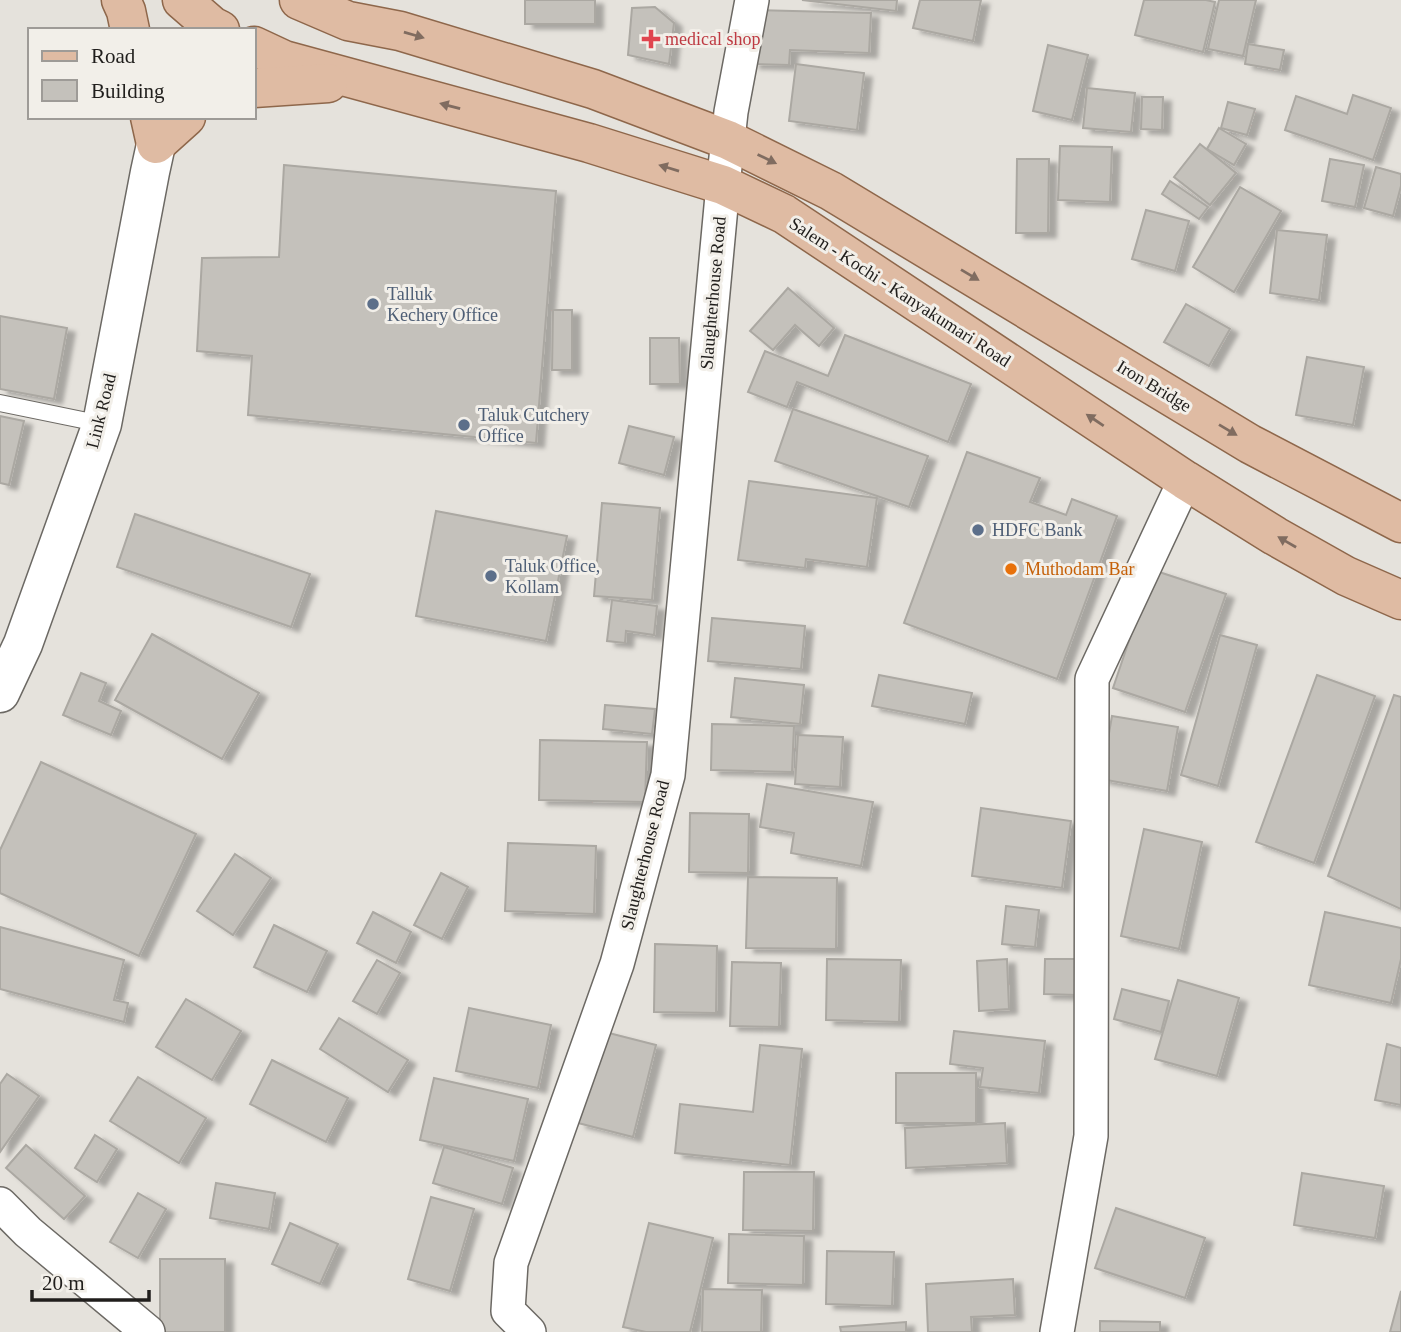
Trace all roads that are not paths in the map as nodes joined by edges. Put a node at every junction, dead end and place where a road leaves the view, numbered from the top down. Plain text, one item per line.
1 (121, 0) edge
2 (299, 0) edge
3 (752, 0) edge
4 (184, 8) edge
5 (130, 28) edge
6 (216, 28) edge
7 (256, 47) edge
8 (358, 81) junction
9 (256, 88) edge
10 (179, 119) edge
11 (156, 126) edge
12 (728, 140) junction
13 (723, 185) junction
14 (0, 403) edge
15 (102, 424) junction
16 (1185, 480) junction
17 (1401, 523) edge
18 (1401, 600) edge
19 (0, 693) edge
20 (0, 1204) edge
21 (148, 1332) edge
22 (529, 1332) edge
23 (1057, 1332) edge

1 - 5 main road
2 -> 12 main road
3 - 12 street, Slaughterhouse Road
4 - 6 main road
7 - 8 main road, Salem - Kochi - Kanyakumari Road
8 - 9 main road
13 -> 8 main road, Salem - Kochi - Kanyakumari Road
10 - 11 main road
11 - 15 main road, Link Road
12 - 13 street, Slaughterhouse Road
12 -> 17 main road, Iron Bridge
16 -> 13 main road, Salem - Kochi - Kanyakumari Road
13 - 22 street, Slaughterhouse Road
14 - 15 lane
15 - 19 main road, Link Road
18 -> 16 main road, Salem - Kochi - Kanyakumari Road
16 - 23 street
20 - 21 street

